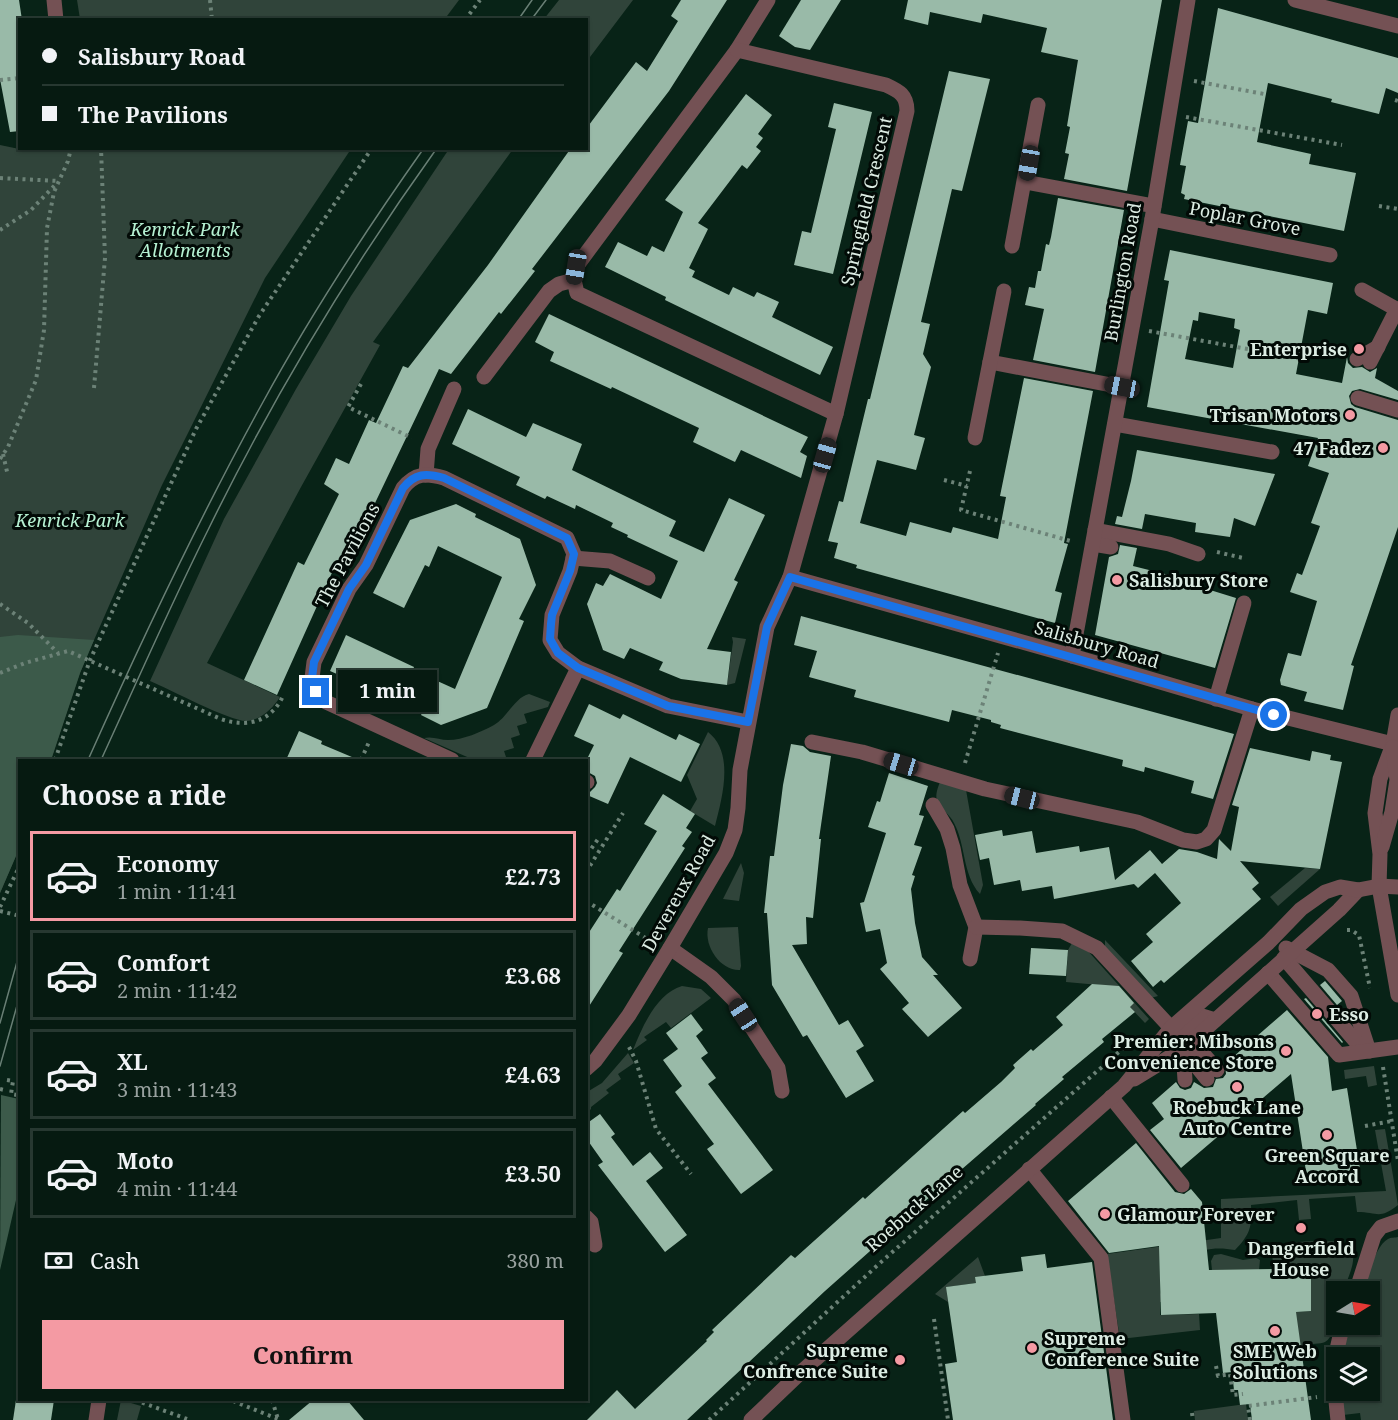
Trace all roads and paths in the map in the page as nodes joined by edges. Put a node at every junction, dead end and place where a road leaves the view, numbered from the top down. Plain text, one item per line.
1 (54, 0) edge
2 (210, 0) edge
3 (480, 0) edge
4 (768, 0) edge
5 (1188, 0) edge
6 (1295, 0) edge
7 (56, 18) edge
8 (212, 18) edge
9 (466, 18) edge
10 (1398, 26) edge
11 (737, 50) junction
12 (18, 78) edge
13 (0, 80) edge
14 (1192, 81) dead end
15 (1264, 94) dead end
16 (1038, 105) dead end
17 (1186, 117) dead end
18 (1342, 145) dead end
19 (71, 150) edge
20 (101, 150) edge
21 (371, 150) edge
22 (0, 178) edge
23 (59, 181) junction
24 (1025, 182) junction
25 (1378, 206) dead end
26 (1398, 209) edge
27 (1153, 213) junction
28 (0, 230) edge
29 (1012, 246) dead end
30 (1330, 255) dead end
31 (574, 280) junction
32 (1362, 290) dead end
33 (1004, 291) dead end
34 (1397, 310) edge
35 (1146, 331) dead end
36 (1302, 359) dead end
37 (1364, 361) dead end
38 (990, 362) junction
39 (484, 377) dead end
40 (361, 384) dead end
41 (1122, 387) junction
42 (93, 388) dead end
43 (454, 389) dead end
44 (1359, 398) dead end
45 (1398, 410) edge
46 (836, 414) junction
47 (1115, 424) junction
48 (975, 438) dead end
49 (413, 439) dead end
50 (2, 452) edge
51 (1272, 452) dead end
52 (0, 459) edge
53 (970, 471) dead end
54 (426, 475) junction
55 (8, 476) dead end
56 (944, 480) dead end
57 (967, 486) junction
58 (1094, 537) junction
59 (1075, 542) dead end
60 (1111, 547) dead end
61 (1198, 554) joint
62 (573, 558) junction
63 (1243, 558) dead end
64 (790, 577) junction
65 (648, 578) dead end
66 (1244, 603) dead end
67 (0, 604) edge
68 (999, 652) dead end
69 (58, 653) junction
70 (1072, 656) junction
71 (90, 660) junction
72 (578, 668) junction
73 (0, 674) edge
74 (283, 696) dead end
75 (1216, 699) junction
76 (1252, 709) junction
77 (1398, 715) edge
78 (748, 722) junction
79 (372, 737) dead end
80 (812, 742) dead end
81 (1393, 744) junction
82 (55, 759) edge
83 (361, 759) edge
84 (450, 759) edge
85 (536, 759) edge
86 (959, 782) junction
87 (933, 805) dead end
88 (623, 813) dead end
89 (598, 839) dead end
90 (588, 852) edge
91 (18, 869) edge
92 (588, 869) edge
93 (1379, 886) junction
94 (1398, 887) edge
95 (1358, 890) junction
96 (588, 902) edge
97 (0, 909) edge
98 (18, 915) edge
99 (975, 927) junction
100 (655, 944) dead end
101 (670, 948) junction
102 (1288, 955) junction
103 (970, 959) dead end
104 (1268, 973) junction
105 (1228, 978) junction
106 (1398, 995) edge
107 (1215, 1020) junction
108 (1171, 1028) junction
109 (1139, 1034) dead end
110 (1188, 1045) junction
111 (628, 1046) dead end
112 (1398, 1047) edge
113 (1366, 1051) junction
114 (588, 1067) edge
115 (1212, 1074) dead end
116 (7, 1080) dead end
117 (1185, 1080) dead end
118 (1124, 1086) junction
119 (782, 1091) dead end
120 (18, 1093) edge
121 (1111, 1097) junction
122 (1392, 1121) dead end
123 (1365, 1126) dead end
124 (1029, 1169) junction
125 (691, 1174) dead end
126 (1182, 1185) dead end
127 (588, 1218) edge
128 (1398, 1221) edge
129 (595, 1245) dead end
130 (1360, 1281) edge
131 (934, 1319) dead end
132 (1216, 1366) dead end
133 (1243, 1394) dead end
134 (1326, 1396) edge
135 (99, 1401) edge
136 (138, 1401) edge
137 (233, 1401) dead end
138 (272, 1401) edge
139 (1336, 1401) edge
140 (1192, 1413) dead end
141 (188, 1419) edge
142 (96, 1420) edge
143 (278, 1420) edge
144 (709, 1420) edge
145 (751, 1420) edge
146 (948, 1420) edge
147 (1123, 1420) edge
148 (1193, 1420) edge
149 (1250, 1420) edge
150 (1338, 1420) edge

1 - 7 street
2 - 8 path
3 - 9 path
4 - 11 street
5 - 27 street, Burlington Road
6 - 10 street
11 - 31 street
11 - 46 street, Springfield Crescent
12 - 13 path
14 - 15 path
16 - 24 street
17 - 18 path
19 - 23 path
20 - 42 path
21 - 71 path
22 - 23 path
23 - 28 path
23 - 50 path
24 - 27 street, Poplar Grove
24 - 29 street
25 - 26 path
27 - 30 street, Poplar Grove
27 - 41 street, Burlington Road
31 - 39 street
31 - 46 street
32 - 34 street
33 - 38 street
34 - 37 street
35 - 36 path
38 - 41 street
38 - 48 street
40 - 49 path
41 - 47 street, Burlington Road
43 - 54 street
44 - 45 street
46 - 64 street, Springfield Crescent
47 - 51 street
47 - 58 street, Burlington Road
50 - 52 path
50 - 55 path
53 - 57 path
54 - 62 street
54 - 84 street, The Pavilions
56 - 57 path
57 - 59 path
58 - 60 street
58 - 61 street
58 - 70 street, Burlington Road
61 - 63 path
62 - 65 street
62 - 72 street
64 - 70 street, Salisbury Road
64 - 78 street, Devereux Road
66 - 75 street
67 - 69 path
68 - 86 path
69 - 71 path
69 - 73 path
70 - 75 street, Salisbury Road
71 - 74 path
71 - 82 path
72 - 78 street
72 - 85 street
75 - 76 street, Salisbury Road
76 - 81 street, Salisbury Road
76 - 86 street
77 - 81 street
78 - 101 street, Devereux Road
79 - 83 path
80 - 86 street
81 - 93 street
87 - 99 street
88 - 92 path
89 - 90 path
91 - 97 path
93 - 94 street
93 - 95 street
93 - 106 street
95 - 102 street
95 - 105 street
96 - 100 path
97 - 98 path
99 - 103 street
99 - 108 street
101 - 114 street, Devereux Road
101 - 119 street
102 - 104 street
102 - 105 street
102 - 113 street
102 - 113 street
104 - 107 street
104 - 113 street
105 - 108 street
107 - 108 street
107 - 110 street
108 - 110 street
108 - 118 street
109 - 144 path, Roebuck Lane
110 - 115 street
110 - 117 street
110 - 118 street
111 - 125 path
112 - 113 street
116 - 120 path
118 - 121 street
121 - 124 street
121 - 126 street
122 - 123 path
124 - 145 street
124 - 147 street
127 - 129 street
128 - 130 street
131 - 146 path
132 - 133 path
134 - 149 path
135 - 142 street
136 - 141 path
137 - 143 path
138 - 143 path
139 - 150 street
140 - 148 path

